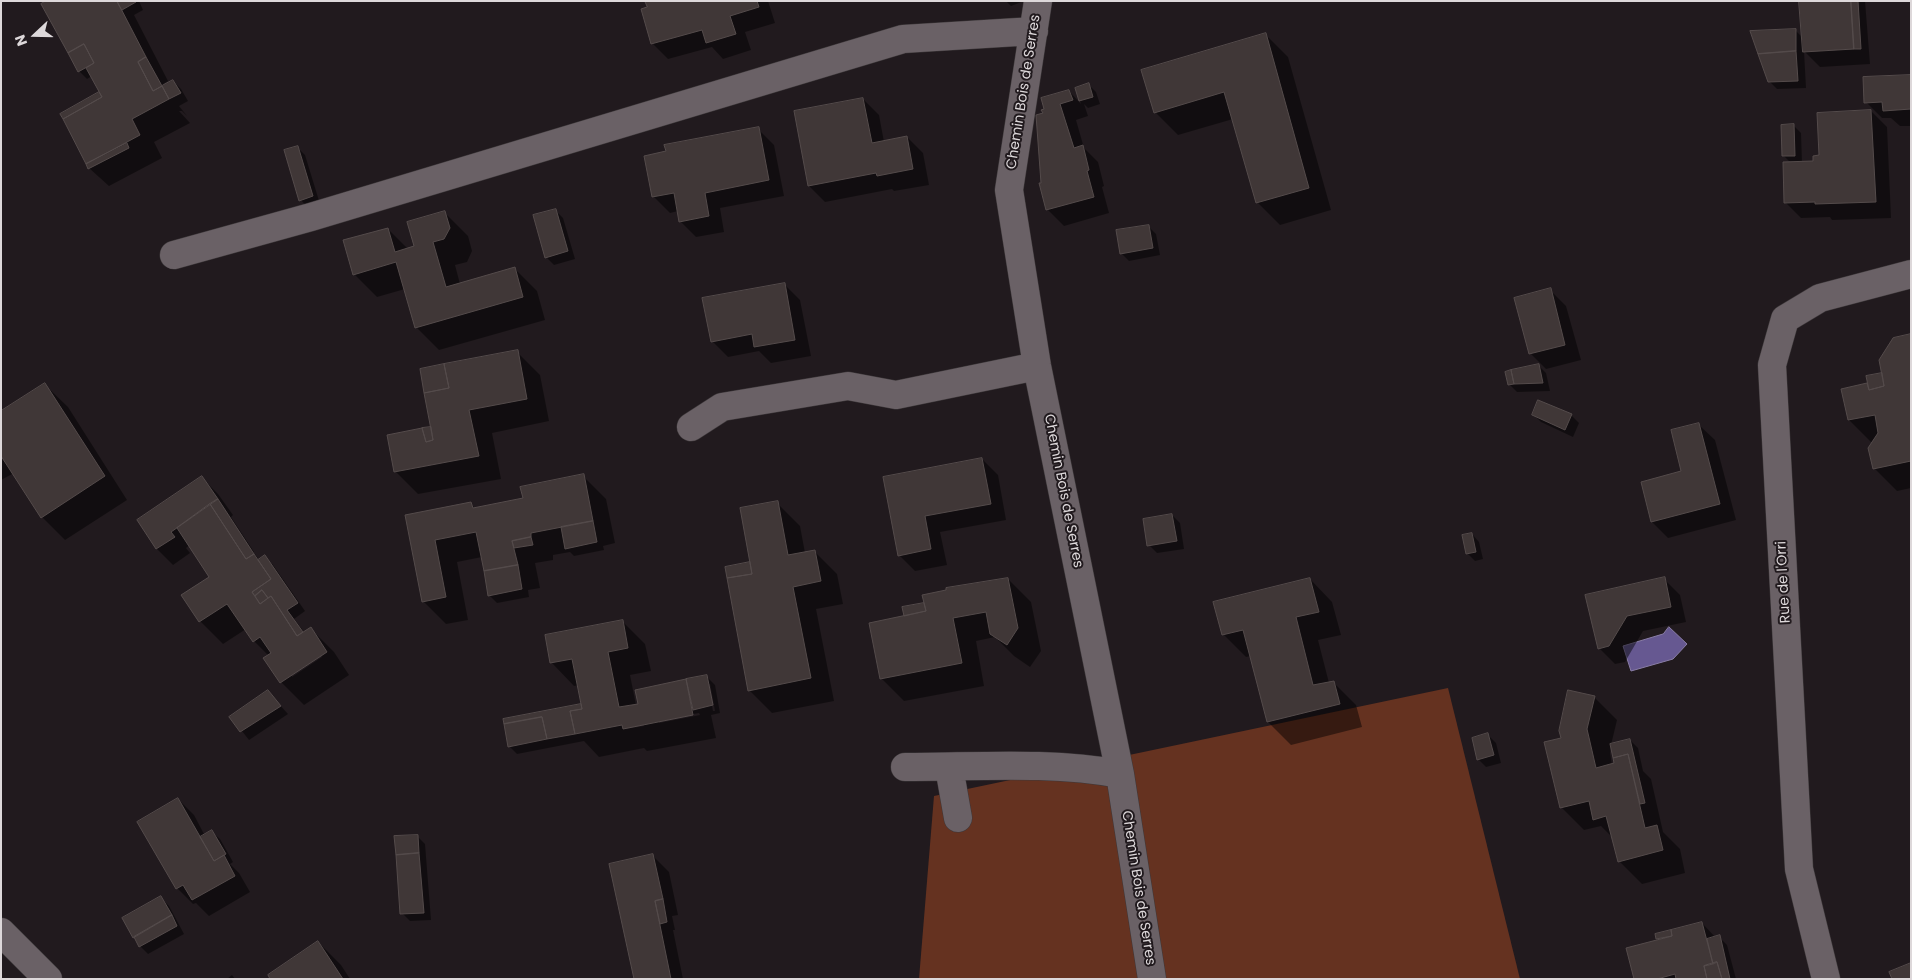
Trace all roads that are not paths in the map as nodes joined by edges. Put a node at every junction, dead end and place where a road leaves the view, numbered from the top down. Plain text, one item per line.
1 (1038, 1) edge
2 (1034, 30) junction
3 (174, 255) dead end
4 (1911, 274) edge
5 (1037, 366) junction
6 (691, 427) dead end
7 (905, 767) dead end
8 (949, 767) junction
9 (1120, 774) junction
10 (958, 818) dead end
11 (1, 932) edge
12 (48, 979) edge
13 (1152, 979) edge
14 (1826, 979) edge

1 - 2 street, Chemin Bois de Serres
2 - 3 street
2 - 5 street, Chemin Bois de Serres
4 - 14 street, Rue de l'Orri
5 - 6 street
5 - 9 street, Chemin Bois de Serres
7 - 8 street
8 - 9 street
8 - 10 street
9 - 13 street, Chemin Bois de Serres
11 - 12 street

